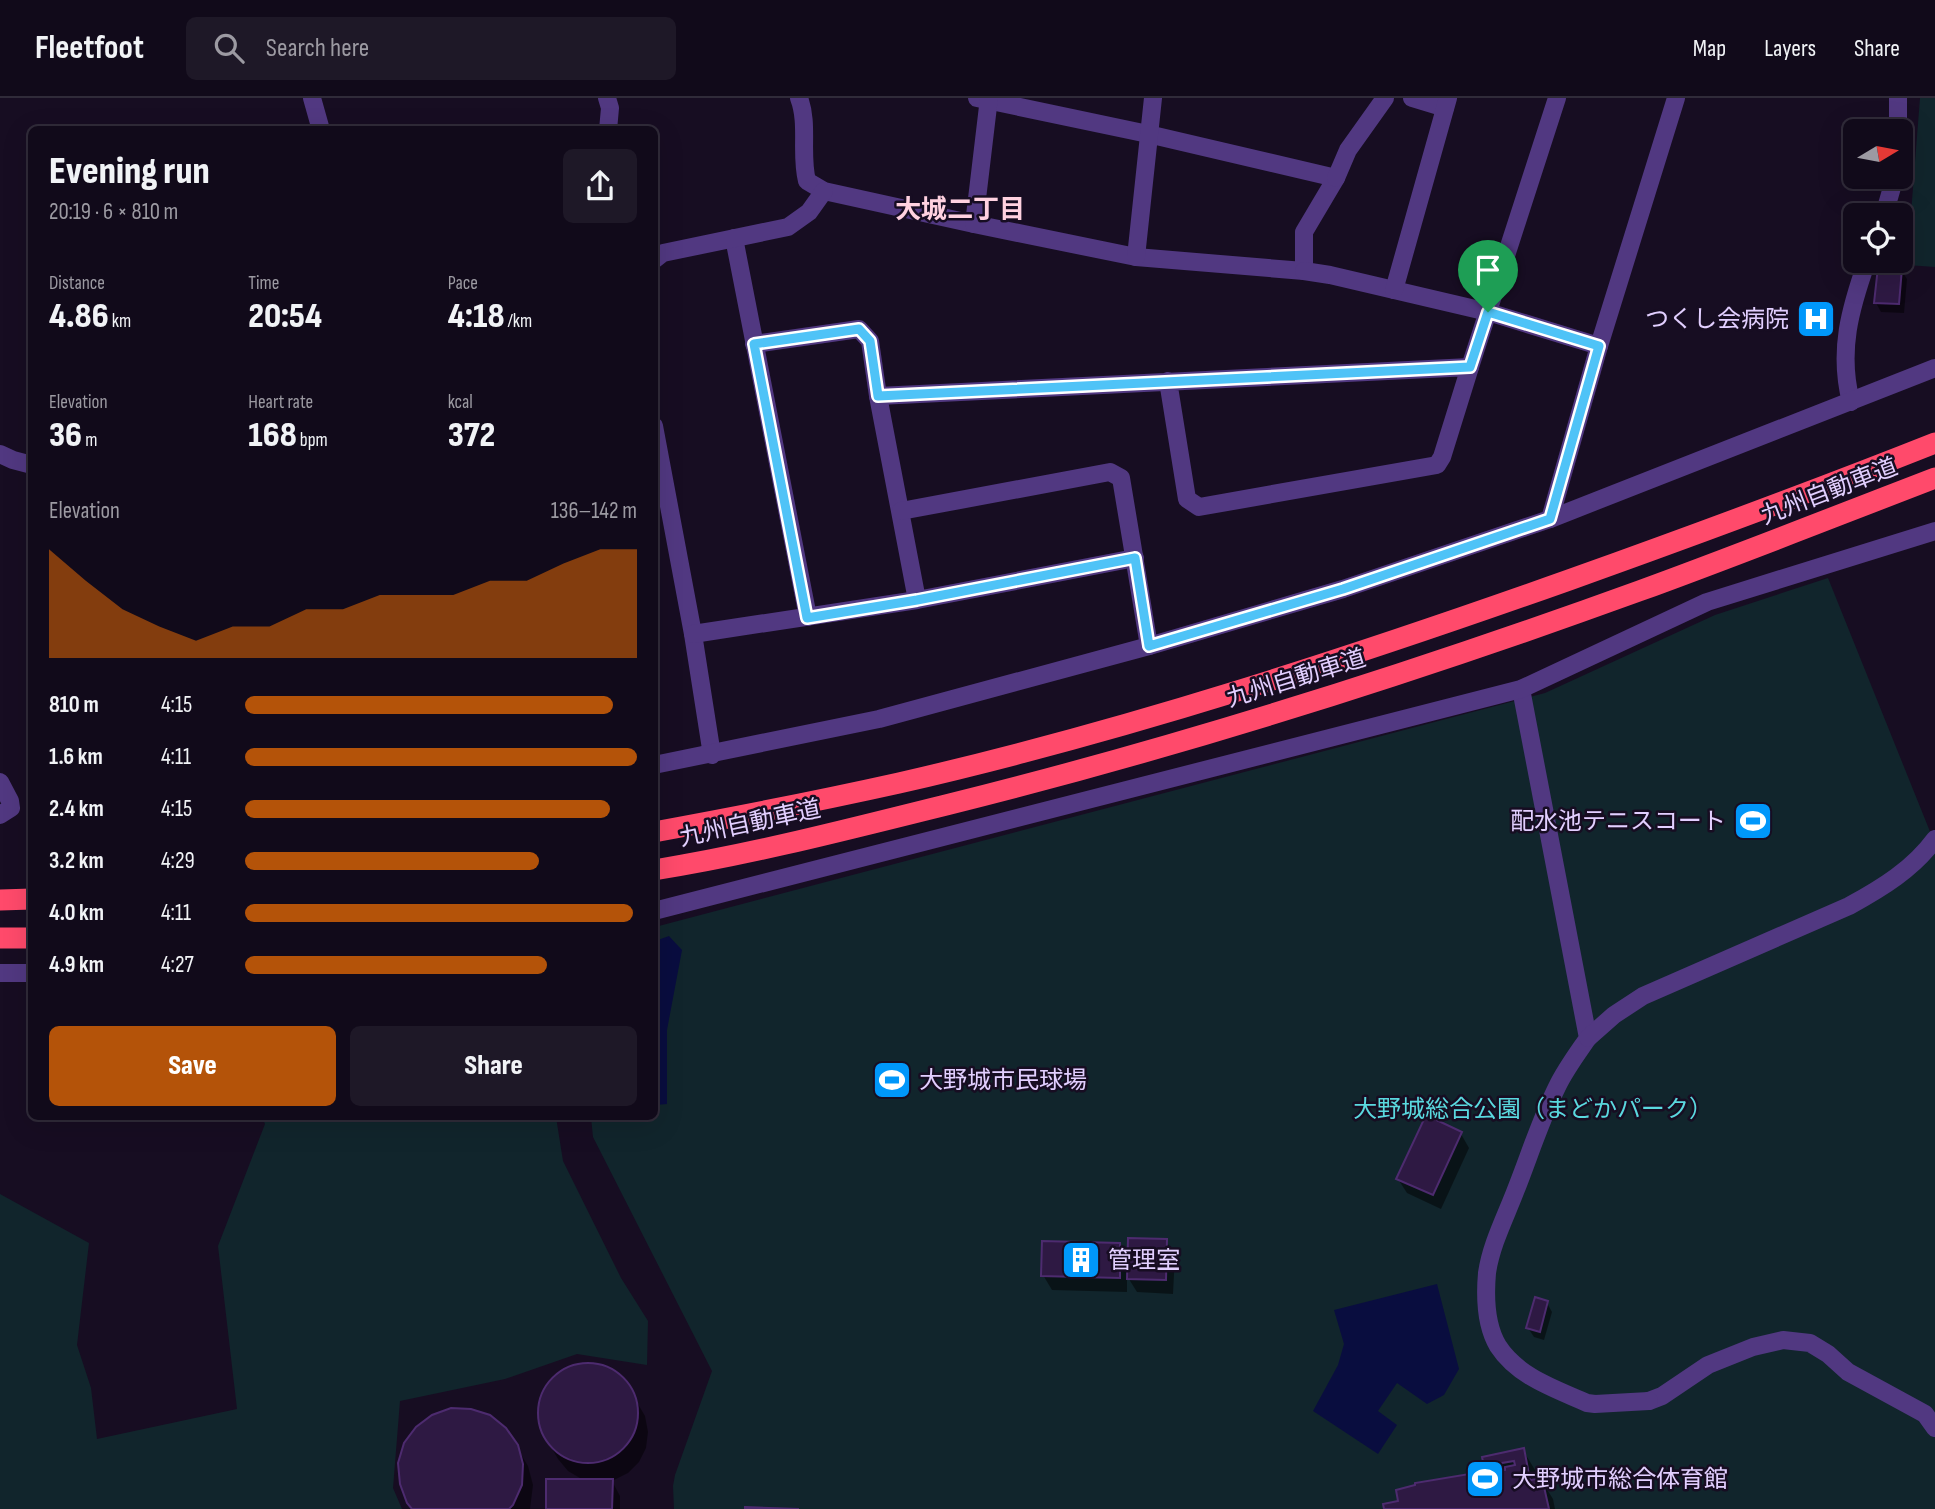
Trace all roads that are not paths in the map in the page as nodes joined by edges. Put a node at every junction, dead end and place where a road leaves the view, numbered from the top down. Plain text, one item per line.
1 (312, 98) edge
2 (607, 98) edge
3 (799, 98) edge
4 (1153, 98) edge
5 (1385, 98) edge
6 (1412, 98) edge
7 (1557, 98) edge
8 (1675, 98) edge
9 (1898, 98) edge
10 (985, 99) edge
11 (1446, 103) edge
12 (1898, 119) edge
13 (320, 126) edge
14 (608, 126) edge
15 (1148, 134) junction
16 (1336, 178) junction
17 (824, 191) junction
18 (974, 225) junction
19 (734, 238) junction
20 (658, 257) edge
21 (1136, 257) junction
22 (1304, 271) junction
23 (1863, 273) edge
24 (1394, 290) junction
25 (1488, 312) junction
26 (754, 344) junction
27 (1599, 346) junction
28 (1470, 367) junction
29 (1935, 368) edge
30 (1168, 381) junction
31 (878, 396) junction
32 (1851, 402) junction
33 (1935, 443) edge
34 (658, 448) edge
35 (0, 454) edge
36 (28, 464) edge
37 (1935, 478) edge
38 (901, 512) junction
39 (1550, 519) junction
40 (1935, 531) edge
41 (1135, 558) junction
42 (917, 600) junction
43 (807, 618) junction
44 (692, 634) junction
45 (1149, 646) junction
46 (1521, 689) junction
47 (712, 755) junction
48 (658, 764) edge
49 (0, 782) edge
50 (0, 815) edge
51 (658, 831) edge
52 (1935, 839) edge
53 (658, 869) edge
54 (28, 899) edge
55 (0, 900) edge
56 (658, 910) edge
57 (0, 937) edge
58 (28, 938) edge
59 (28, 972) edge
60 (0, 973) edge
61 (1588, 1038) junction
62 (1935, 1428) edge

1 - 13 street
2 - 14 street
3 - 17 street
4 - 15 street
5 - 16 street
6 - 11 street
7 - 25 street
8 - 27 street
9 - 12 street
10 - 15 street
10 - 18 street
11 - 24 street
15 - 16 street
15 - 21 street
16 - 22 street
17 - 18 street
17 - 19 street
18 - 21 street
19 - 20 street
19 - 26 street
21 - 22 street
22 - 24 street
23 - 32 street
24 - 25 street
25 - 27 street
25 - 28 street
26 - 31 street
26 - 43 street
27 - 39 street
28 - 30 street
28 - 30 street
29 - 32 street
30 - 31 street
31 - 38 street
32 - 39 street
33 - 51 highway, 九州自動車道
34 - 44 street
35 - 36 street
37 - 53 highway, 九州自動車道
38 - 41 street
38 - 42 street
39 - 45 street
40 - 46 street
41 - 42 street
41 - 45 street
42 - 43 street
43 - 44 street
44 - 47 street
45 - 47 street
46 - 56 street
46 - 61 street
47 - 48 street
49 - 50 street
52 - 61 street
54 - 55 highway
57 - 58 highway
59 - 60 street
61 - 62 street

